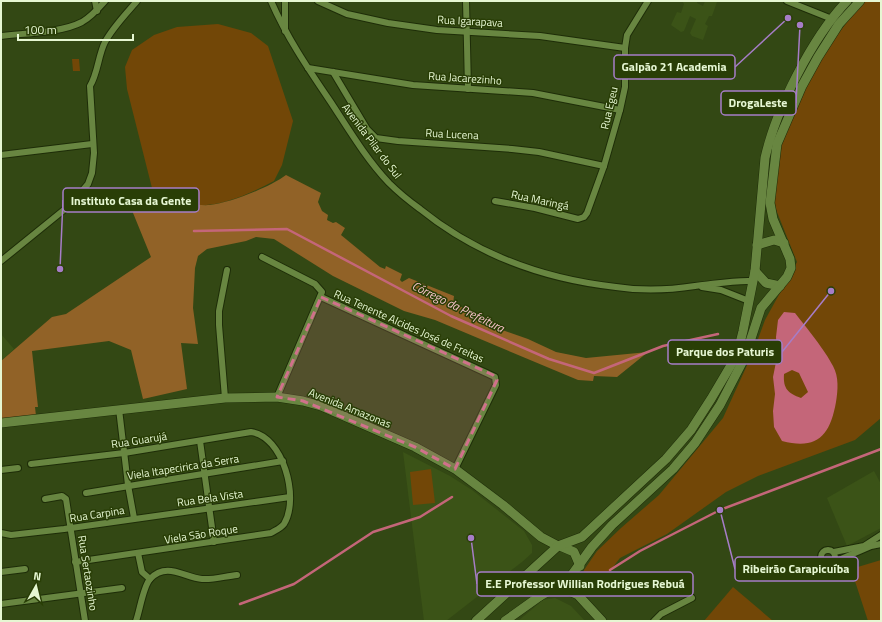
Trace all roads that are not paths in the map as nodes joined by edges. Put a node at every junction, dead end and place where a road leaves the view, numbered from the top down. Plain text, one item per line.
1 (95, 1) edge
2 (105, 1) edge
3 (137, 1) edge
4 (271, 1) edge
5 (275, 1) edge
6 (278, 1) edge
7 (285, 1) edge
8 (318, 1) edge
9 (466, 1) edge
10 (647, 1) edge
11 (787, 1) edge
12 (847, 1) edge
13 (860, 1) edge
14 (97, 10) junction
15 (832, 19) junction
16 (285, 32) junction
17 (466, 32) junction
18 (1, 36) edge
19 (625, 48) junction
20 (308, 68) junction
21 (333, 72) junction
22 (468, 89) junction
23 (620, 110) junction
24 (92, 144) junction
25 (1, 155) edge
26 (604, 166) junction
27 (495, 201) dead end
28 (581, 219) joint
29 (784, 243) junction
30 (757, 246) junction
31 (262, 258) dead end
32 (1, 261) edge
33 (227, 270) dead end
34 (754, 271) junction
35 (753, 281) junction
36 (696, 286) junction
37 (780, 286) junction
38 (321, 297) junction
39 (749, 301) junction
40 (277, 397) junction
41 (224, 398) junction
42 (119, 409) junction
43 (1, 424) edge
44 (200, 441) junction
45 (124, 453) junction
46 (283, 461) junction
47 (31, 464) dead end
48 (18, 468) dead end
49 (455, 469) junction
50 (1, 470) edge
51 (204, 474) junction
52 (128, 485) junction
53 (86, 493) dead end
54 (290, 497) junction
55 (45, 499) dead end
56 (209, 508) junction
57 (134, 518) junction
58 (67, 528) junction
59 (1, 533) edge
60 (881, 535) edge
61 (541, 537) junction
62 (214, 542) junction
63 (881, 544) edge
64 (559, 546) junction
65 (834, 552) junction
66 (136, 554) junction
67 (546, 557) junction
68 (75, 562) junction
69 (834, 562) junction
70 (580, 566) junction
71 (25, 569) dead end
72 (1, 571) edge
73 (237, 575) dead end
74 (524, 576) junction
75 (571, 576) junction
76 (150, 579) junction
77 (558, 586) junction
78 (122, 588) dead end
79 (81, 594) junction
80 (578, 595) junction
81 (540, 596) junction
82 (692, 598) dead end
83 (1, 604) edge
84 (85, 621) edge
85 (136, 621) edge
86 (476, 621) edge
87 (505, 621) edge
88 (602, 621) edge
89 (654, 621) edge

1 - 14 street
2 - 14 street
3 - 24 street
4 - 16 street, Avenida Pilar do Sul
5 - 6 street
7 - 16 street
8 - 17 street, Rua Igarapava
9 - 17 street
10 - 19 street, Rua Egeu
11 - 15 street
12 - 15 main road
13 - 29 main road
14 - 18 street
15 - 30 main road
16 - 20 street, Avenida Pilar do Sul
17 - 19 street, Rua Igarapava
17 - 22 street
19 - 23 street, Rua Egeu
20 - 21 street, Rua Jacarezinho
20 - 36 street, Avenida Pilar do Sul
21 - 22 street, Rua Jacarezinho
21 - 26 street, Rua Lucena
22 - 23 street, Rua Jacarezinho
23 - 26 street, Rua Egeu
24 - 25 street
24 - 32 street
26 - 28 street, Rua Egeu
27 - 28 street, Rua Maringá
29 - 30 main road
29 - 37 main road
30 - 34 main road
31 - 38 street
33 - 41 street
34 - 35 main road
34 - 37 main road
35 - 36 street, Avenida Pilar do Sul
35 - 39 main road
36 - 39 street, Avenida Pilar do Sul
37 - 70 main road
38 - 40 street, Rua Tenente Alcides José de Freitas
38 - 49 street, Rua Tenente Alcides José de Freitas
39 - 64 main road
40 - 41 main road, Avenida Amazonas
40 - 49 main road, Avenida Amazonas
41 - 42 main road, Avenida Amazonas
42 - 43 main road, Avenida Amazonas
42 - 45 street
44 - 45 street, Rua Guarujá
44 - 46 street, Rua Guarujá
44 - 51 street
45 - 47 street, Rua Guarujá
45 - 52 street
46 - 51 street, Viela Itapecirica da Serra
46 - 54 street
48 - 50 street
49 - 61 main road, Avenida Amazonas
51 - 52 street, Viela Itapecirica da Serra
51 - 56 street
52 - 53 street, Viela Itapecirica da Serra
52 - 57 street
54 - 56 street, Rua Bela Vista
54 - 62 street, Viela São Roque
55 - 58 street, Rua Sertaozinho
56 - 57 street, Rua Bela Vista
56 - 62 street
57 - 58 street, Rua Carpina
58 - 59 street, Rua Carpina
58 - 68 street, Rua Sertaozinho
60 - 65 street
61 - 64 main road, Avenida Amazonas
61 - 67 main road
62 - 66 street, Viela São Roque
63 - 69 street
64 - 67 main road
64 - 70 main road, Avenida Amazonas
65 - 69 street
65 - 69 street
66 - 68 street, Viela São Roque
66 - 76 street
67 - 74 main road
68 - 79 street, Rua Sertaozinho
70 - 75 main road
71 - 72 street
73 - 76 street
74 - 81 main road
74 - 86 main road
75 - 77 main road
75 - 80 main road
76 - 85 street
77 - 80 main road
77 - 81 main road
78 - 79 street
79 - 83 street
79 - 84 street, Rua Sertaozinho
80 - 88 main road
81 - 87 main road
82 - 89 street

